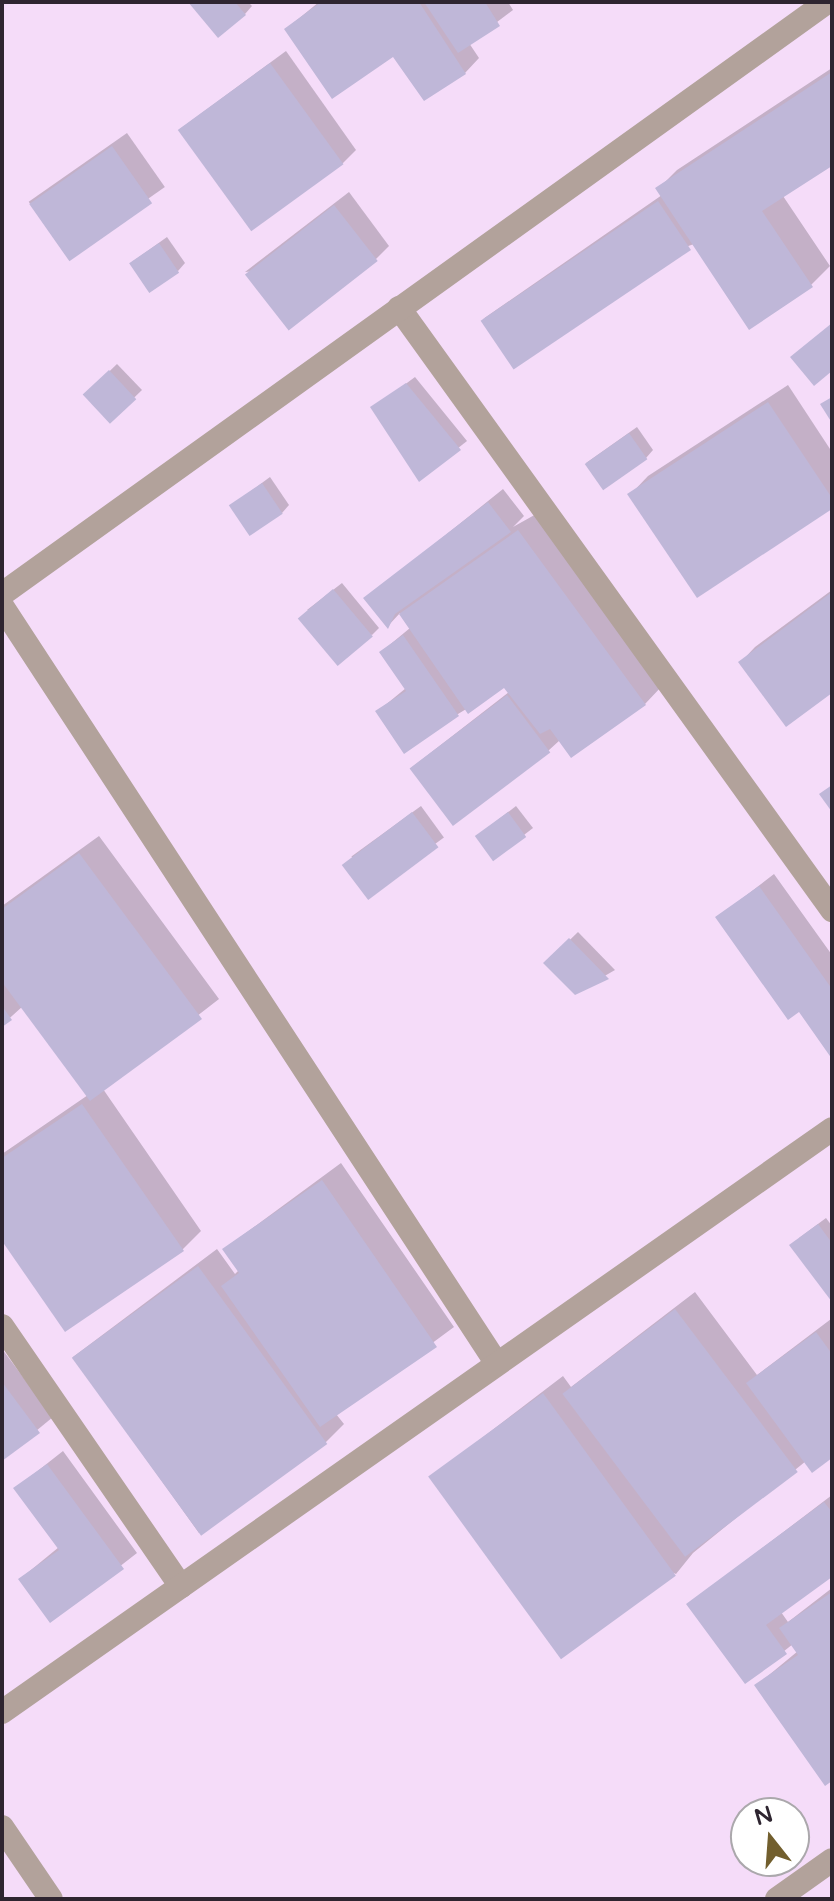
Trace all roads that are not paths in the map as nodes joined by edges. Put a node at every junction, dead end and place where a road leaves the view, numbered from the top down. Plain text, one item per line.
1 (827, 2) edge
2 (399, 308) junction
3 (2, 594) edge
4 (2, 606) edge
5 (832, 910) edge
6 (828, 1142) edge
7 (2, 1326) edge
8 (497, 1364) junction
9 (181, 1586) junction
10 (2, 1712) edge
11 (2, 1827) edge
12 (832, 1860) edge
13 (51, 1899) edge
14 (777, 1899) edge

1 - 2 street
2 - 3 street
2 - 5 street
4 - 8 street
6 - 8 street
7 - 9 street
8 - 9 street
9 - 10 street
11 - 13 street
12 - 14 street

